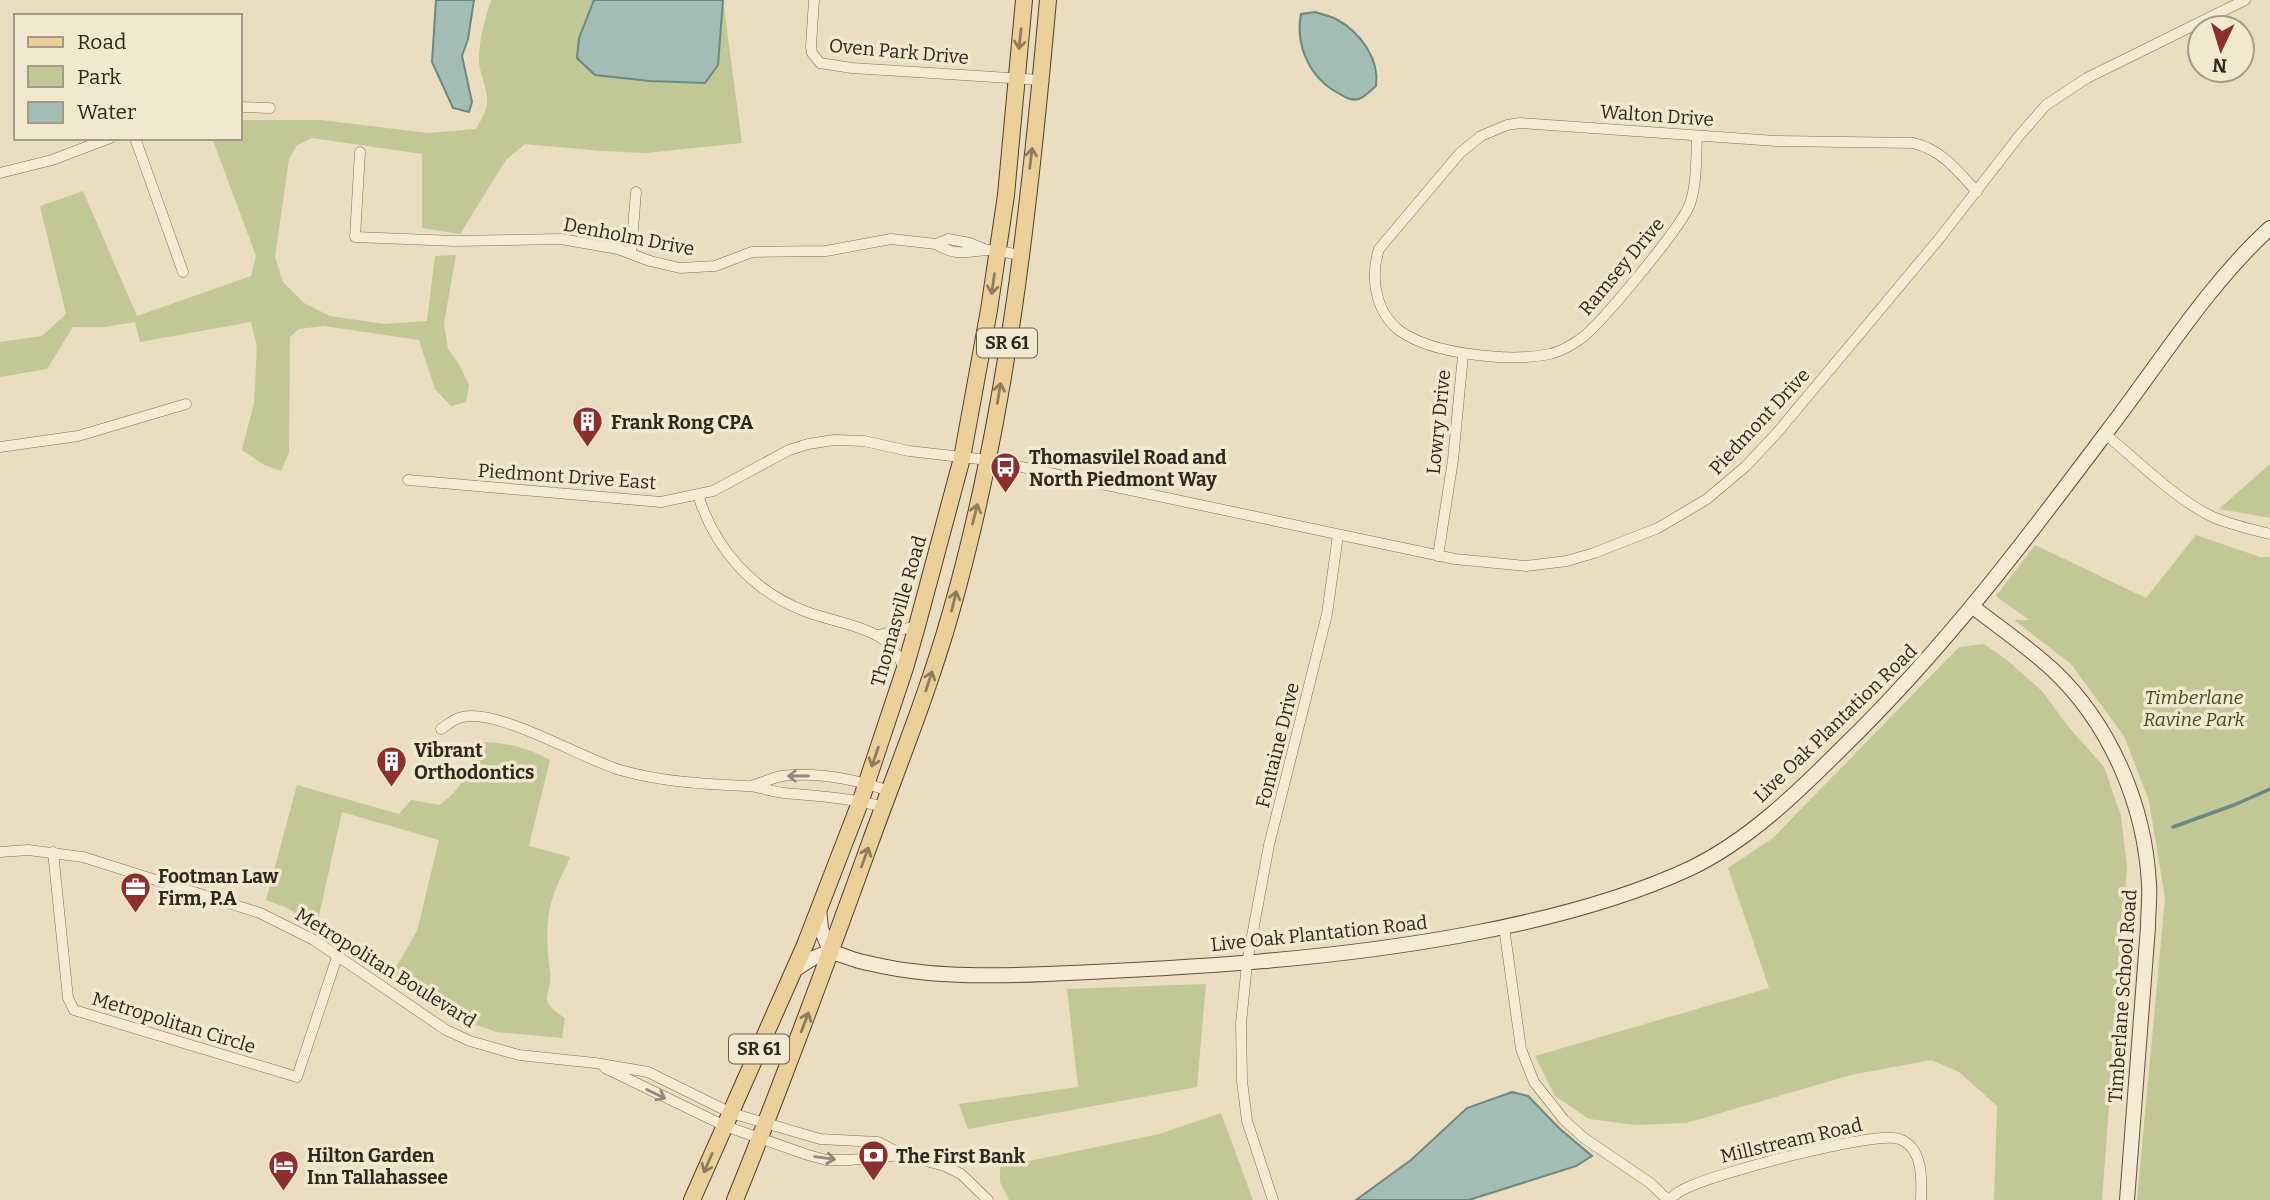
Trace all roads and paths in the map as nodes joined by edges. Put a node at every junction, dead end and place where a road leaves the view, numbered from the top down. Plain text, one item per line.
1 (814, 0) edge
2 (1024, 0) edge
3 (1048, 0) edge
4 (2245, 0) edge
5 (2226, 4) edge
6 (1016, 78) junction
7 (1041, 80) junction
8 (242, 107) edge
9 (270, 108) dead end
10 (1697, 136) junction
11 (105, 140) edge
12 (136, 140) edge
13 (360, 152) dead end
14 (0, 173) edge
15 (1977, 191) junction
16 (635, 192) dead end
17 (2270, 228) edge
18 (992, 251) junction
19 (631, 253) junction
20 (1020, 255) junction
21 (1376, 259) joint
22 (183, 272) dead end
23 (1463, 355) junction
24 (186, 404) dead end
25 (2105, 434) junction
26 (0, 447) edge
27 (962, 458) junction
28 (988, 460) junction
29 (408, 481) dead end
30 (698, 495) junction
31 (2270, 534) edge
32 (1338, 536) junction
33 (1438, 556) junction
34 (1973, 607) junction
35 (917, 626) junction
36 (944, 634) junction
37 (878, 635) junction
38 (905, 668) junction
39 (441, 729) dead end
40 (866, 783) junction
41 (750, 786) junction
42 (887, 799) junction
43 (861, 800) junction
44 (0, 852) edge
45 (53, 852) junction
46 (819, 908) junction
47 (1504, 927) junction
48 (831, 953) junction
49 (337, 957) junction
50 (1247, 962) junction
51 (793, 971) junction
52 (595, 1063) junction
53 (728, 1119) junction
54 (766, 1123) junction
55 (760, 1139) junction
56 (903, 1155) junction
57 (692, 1200) edge
58 (735, 1200) edge
59 (988, 1200) edge
60 (1273, 1200) edge
61 (1668, 1200) edge
62 (1921, 1200) edge
63 (2127, 1200) edge

1 - 6 street, Oven Park Drive
2 -> 6 main road, Thomasville Road / SR 61
3 - 7 main road, SR 61
4 - 5 street, Piedmont Drive
5 - 15 street, Piedmont Drive
6 - 7 street, Oven Park Drive
6 - 18 main road, Thomasville Road / SR 61
20 -> 7 main road, SR 61
8 - 9 street
10 - 15 street, Walton Drive
10 - 21 street, Walton Drive
10 - 23 street, Ramsey Drive
11 - 14 street
12 - 22 street
13 - 19 street, Denholm Drive
15 - 33 street, Piedmont Drive
16 - 19 street
17 - 25 street, Live Oak Plantation Road
18 - 19 street, Denholm Drive
18 - 20 street, Denholm Drive
18 -> 27 main road, Thomasville Road / SR 61
28 -> 20 main road, SR 61
21 - 23 street, Lowry Drive
23 - 33 street, Lowry Drive
24 - 26 street
25 - 31 street
25 - 34 street, Live Oak Plantation Road
27 - 28 street, Piedmont Drive
27 - 30 street, Piedmont Drive East
27 - 35 main road, Thomasville Road / SR 61
28 - 32 street, Piedmont Drive
36 -> 28 main road, SR 61
29 - 30 street, Piedmont Drive East
30 - 37 street
32 - 33 street, Piedmont Drive
32 - 50 street, Fontaine Drive
34 - 47 street, Live Oak Plantation Road
34 - 63 street, Timberlane School Road
35 - 36 main road
35 - 37 street
35 - 38 main road, Thomasville Road / SR 61
42 -> 36 main road, SR 61
37 - 38 street
38 -> 40 main road, Thomasville Road / SR 61
39 - 41 street
40 -> 41 street
40 - 42 street
40 - 43 main road, Thomasville Road / SR 61
41 - 43 street
42 - 43 street
48 -> 42 main road, SR 61
43 - 46 main road, Thomasville Road / SR 61
44 - 45 street, Metropolitan Boulevard
45 - 49 street, Metropolitan Boulevard
45 - 49 street, Metropolitan Circle
46 - 48 street
46 - 51 main road, Thomasville Road / SR 61
47 - 50 street, Live Oak Plantation Road
47 - 61 street, Millstream Road
48 - 50 street, Live Oak Plantation Road
48 - 51 street
54 -> 48 main road, SR 61
49 - 52 street, Metropolitan Boulevard
50 - 60 street, Fontaine Drive
51 - 53 main road, Thomasville Road / SR 61
52 -> 53 street, Metropolitan Boulevard
52 - 53 street, Metropolitan Boulevard
53 - 54 street, Metropolitan Boulevard
53 - 55 street, Metropolitan Boulevard
53 -> 57 main road, Thomasville Road / SR 61
54 - 55 main road, SR 61
54 - 56 street, Metropolitan Boulevard
55 -> 56 street, Metropolitan Boulevard
55 - 58 main road, SR 61
56 - 59 street, Metropolitan Boulevard
61 - 62 street, Millstream Road

